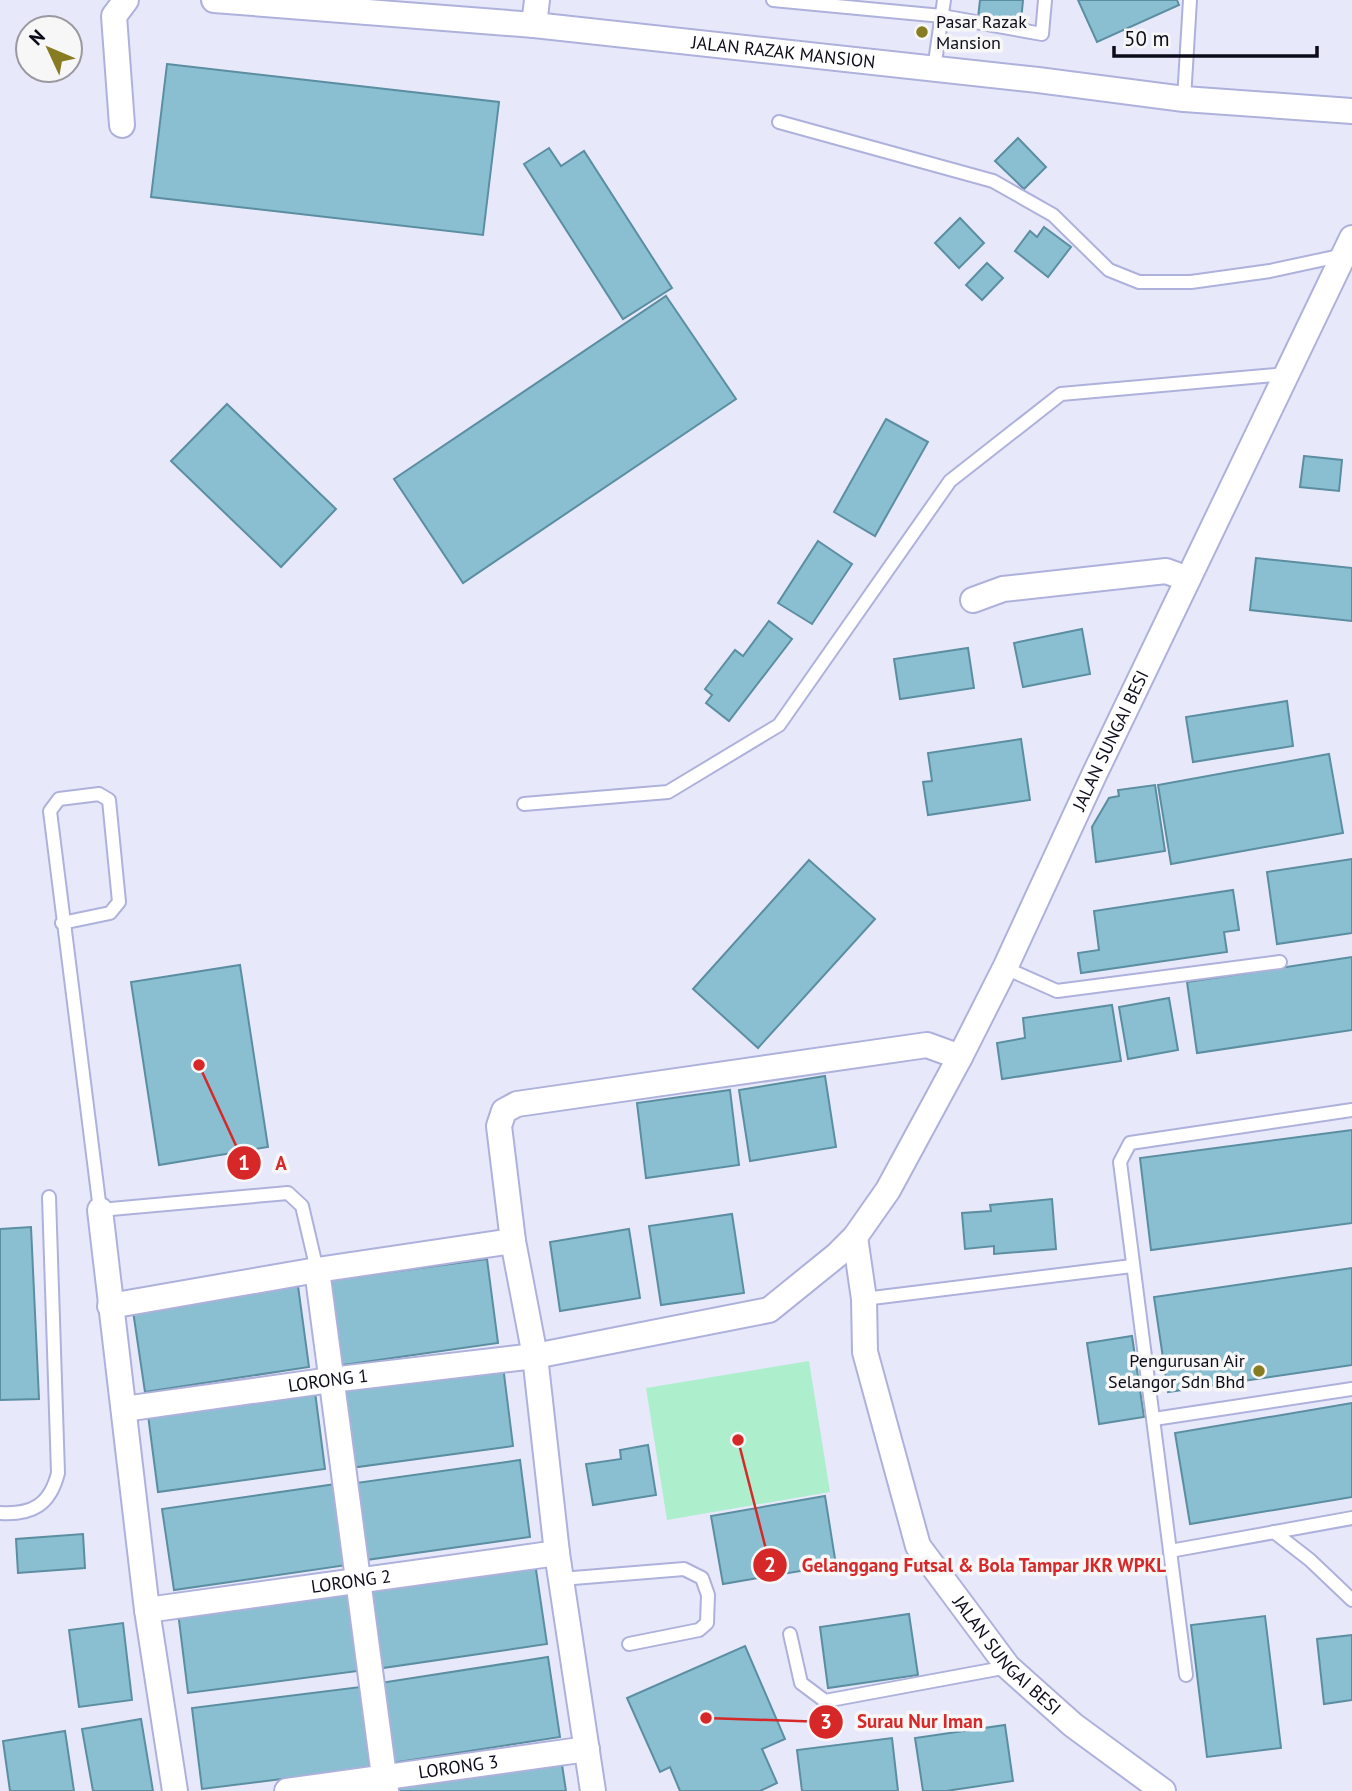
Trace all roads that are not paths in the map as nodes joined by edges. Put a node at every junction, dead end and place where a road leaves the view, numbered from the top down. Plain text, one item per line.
1 (126, 0) edge
2 (214, 0) edge
3 (537, 0) edge
4 (773, 0) edge
5 (944, 0) edge
6 (1045, 0) edge
7 (1190, 0) edge
8 (942, 16) junction
9 (534, 25) junction
10 (934, 69) junction
11 (1184, 99) junction
12 (1352, 111) edge
13 (779, 122) dead end
14 (122, 125) dead end
15 (1348, 246) edge
16 (1286, 374) junction
17 (1188, 579) junction
18 (973, 600) dead end
19 (524, 804) dead end
20 (62, 923) junction
21 (1280, 962) dead end
22 (1005, 968) junction
23 (960, 1057) junction
24 (1352, 1110) edge
25 (49, 1197) dead end
26 (100, 1210) junction
27 (855, 1237) junction
28 (513, 1241) junction
29 (1132, 1266) junction
30 (317, 1270) junction
31 (864, 1298) junction
32 (110, 1306) junction
33 (535, 1356) junction
34 (331, 1380) junction
35 (1352, 1390) edge
36 (124, 1409) junction
37 (1154, 1419) junction
38 (0, 1513) edge
39 (1352, 1518) edge
40 (1274, 1532) junction
41 (1170, 1551) junction
42 (557, 1553) junction
43 (358, 1580) junction
44 (561, 1580) junction
45 (1352, 1600) edge
46 (146, 1610) junction
47 (790, 1634) dead end
48 (629, 1644) dead end
49 (1008, 1667) junction
50 (1186, 1675) dead end
51 (587, 1749) junction
52 (385, 1784) edge
53 (175, 1791) edge
54 (287, 1791) edge
55 (593, 1791) edge
56 (1163, 1791) edge

1 - 14 street
2 - 9 street, JALAN RAZAK MANSION
3 - 9 street
4 - 8 lane
5 - 8 lane
6 - 8 lane
7 - 11 lane
8 - 10 lane
9 - 10 street, JALAN RAZAK MANSION
10 - 11 street, JALAN RAZAK MANSION
11 - 12 street, JALAN RAZAK MANSION
13 - 15 lane
15 - 16 street, JALAN SUNGAI BESI
16 - 17 street, JALAN SUNGAI BESI
16 - 19 lane
17 - 18 street
17 - 22 street, JALAN SUNGAI BESI
20 - 20 lane
20 - 26 lane
21 - 22 lane
22 - 23 street, JALAN SUNGAI BESI
23 - 27 street, JALAN SUNGAI BESI
23 - 28 street
24 - 29 lane
25 - 38 lane
26 - 30 lane
26 - 32 street
27 - 31 street, JALAN SUNGAI BESI
27 - 33 street, JALAN SUNGAI BESI
28 - 30 street
28 - 33 street
29 - 31 lane
29 - 37 lane
30 - 32 street
30 - 34 street
31 - 49 street, JALAN SUNGAI BESI
32 - 36 street
33 - 34 street, LORONG 1
33 - 42 street
34 - 36 street, LORONG 1
34 - 43 street
35 - 37 lane
36 - 46 street
37 - 41 lane
39 - 40 lane
40 - 41 lane
40 - 45 lane
41 - 50 lane
42 - 43 street, LORONG 2
42 - 44 street
43 - 46 street, LORONG 2
43 - 52 street
44 - 48 lane
44 - 51 street
46 - 53 street
47 - 49 lane
49 - 56 street, JALAN SUNGAI BESI
51 - 52 street, LORONG 3
51 - 55 street
52 - 54 street, LORONG 3

